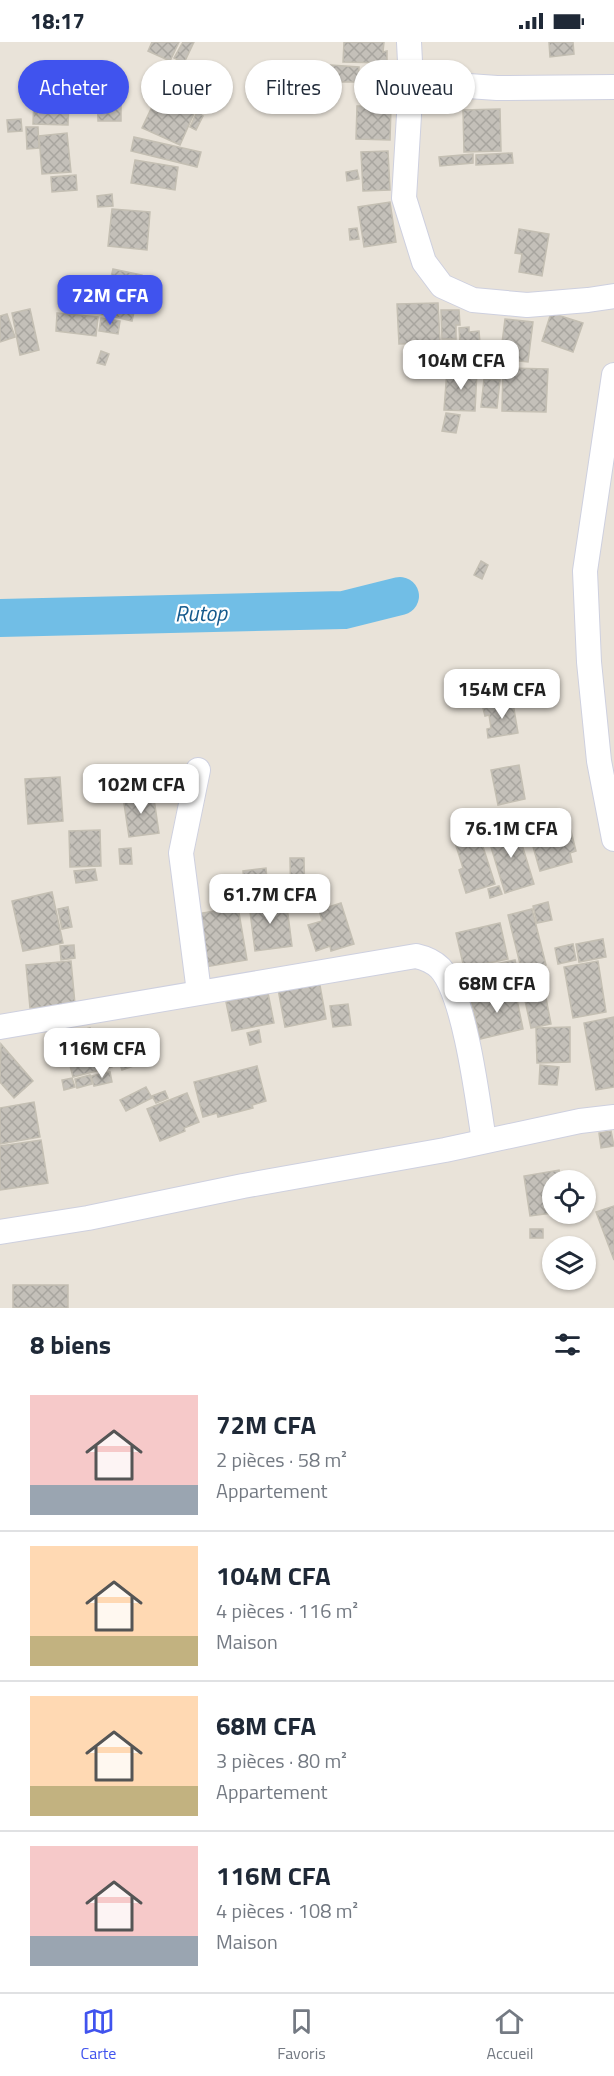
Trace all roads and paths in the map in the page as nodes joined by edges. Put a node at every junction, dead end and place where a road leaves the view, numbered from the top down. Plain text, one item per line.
1 (409, 42) edge
2 (410, 60) edge
3 (475, 87) edge
4 (614, 87) edge
5 (409, 114) edge
6 (614, 296) edge
7 (614, 377) edge
8 (198, 770) dead end
9 (614, 839) edge
10 (199, 993) junction
11 (0, 1027) edge
12 (614, 1117) edge
13 (484, 1141) junction
14 (0, 1232) edge

1 - 2 street
3 - 4 street
5 - 6 street
7 - 9 street
8 - 10 street
10 - 11 street
10 - 13 street
12 - 13 street
13 - 14 street

